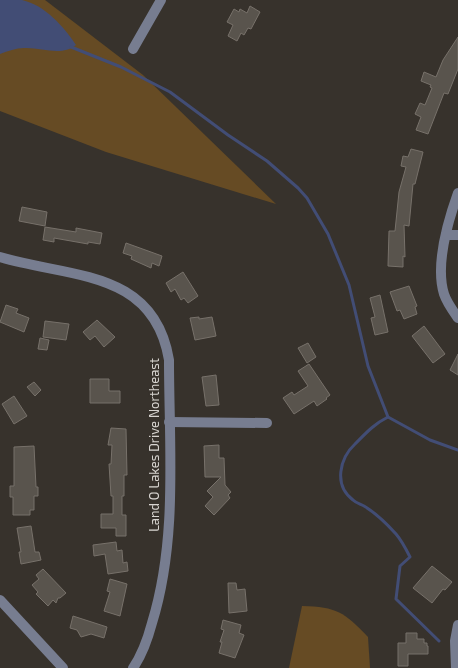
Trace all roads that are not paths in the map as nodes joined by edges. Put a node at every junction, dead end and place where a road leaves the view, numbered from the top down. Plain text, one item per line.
1 (161, 0) edge
2 (133, 49) dead end
3 (458, 193) edge
4 (446, 235) junction
5 (458, 235) edge
6 (0, 257) edge
7 (458, 318) edge
8 (169, 422) junction
9 (267, 424) dead end
10 (0, 600) edge
11 (458, 625) edge
12 (64, 668) edge
13 (133, 668) edge
14 (456, 668) edge

1 - 2 street
3 - 4 street
4 - 5 street
4 - 7 street
6 - 8 street, Land O Lakes Drive Northeast
8 - 9 street
8 - 13 street, Land O Lakes Drive Northeast
10 - 12 street
11 - 14 street

